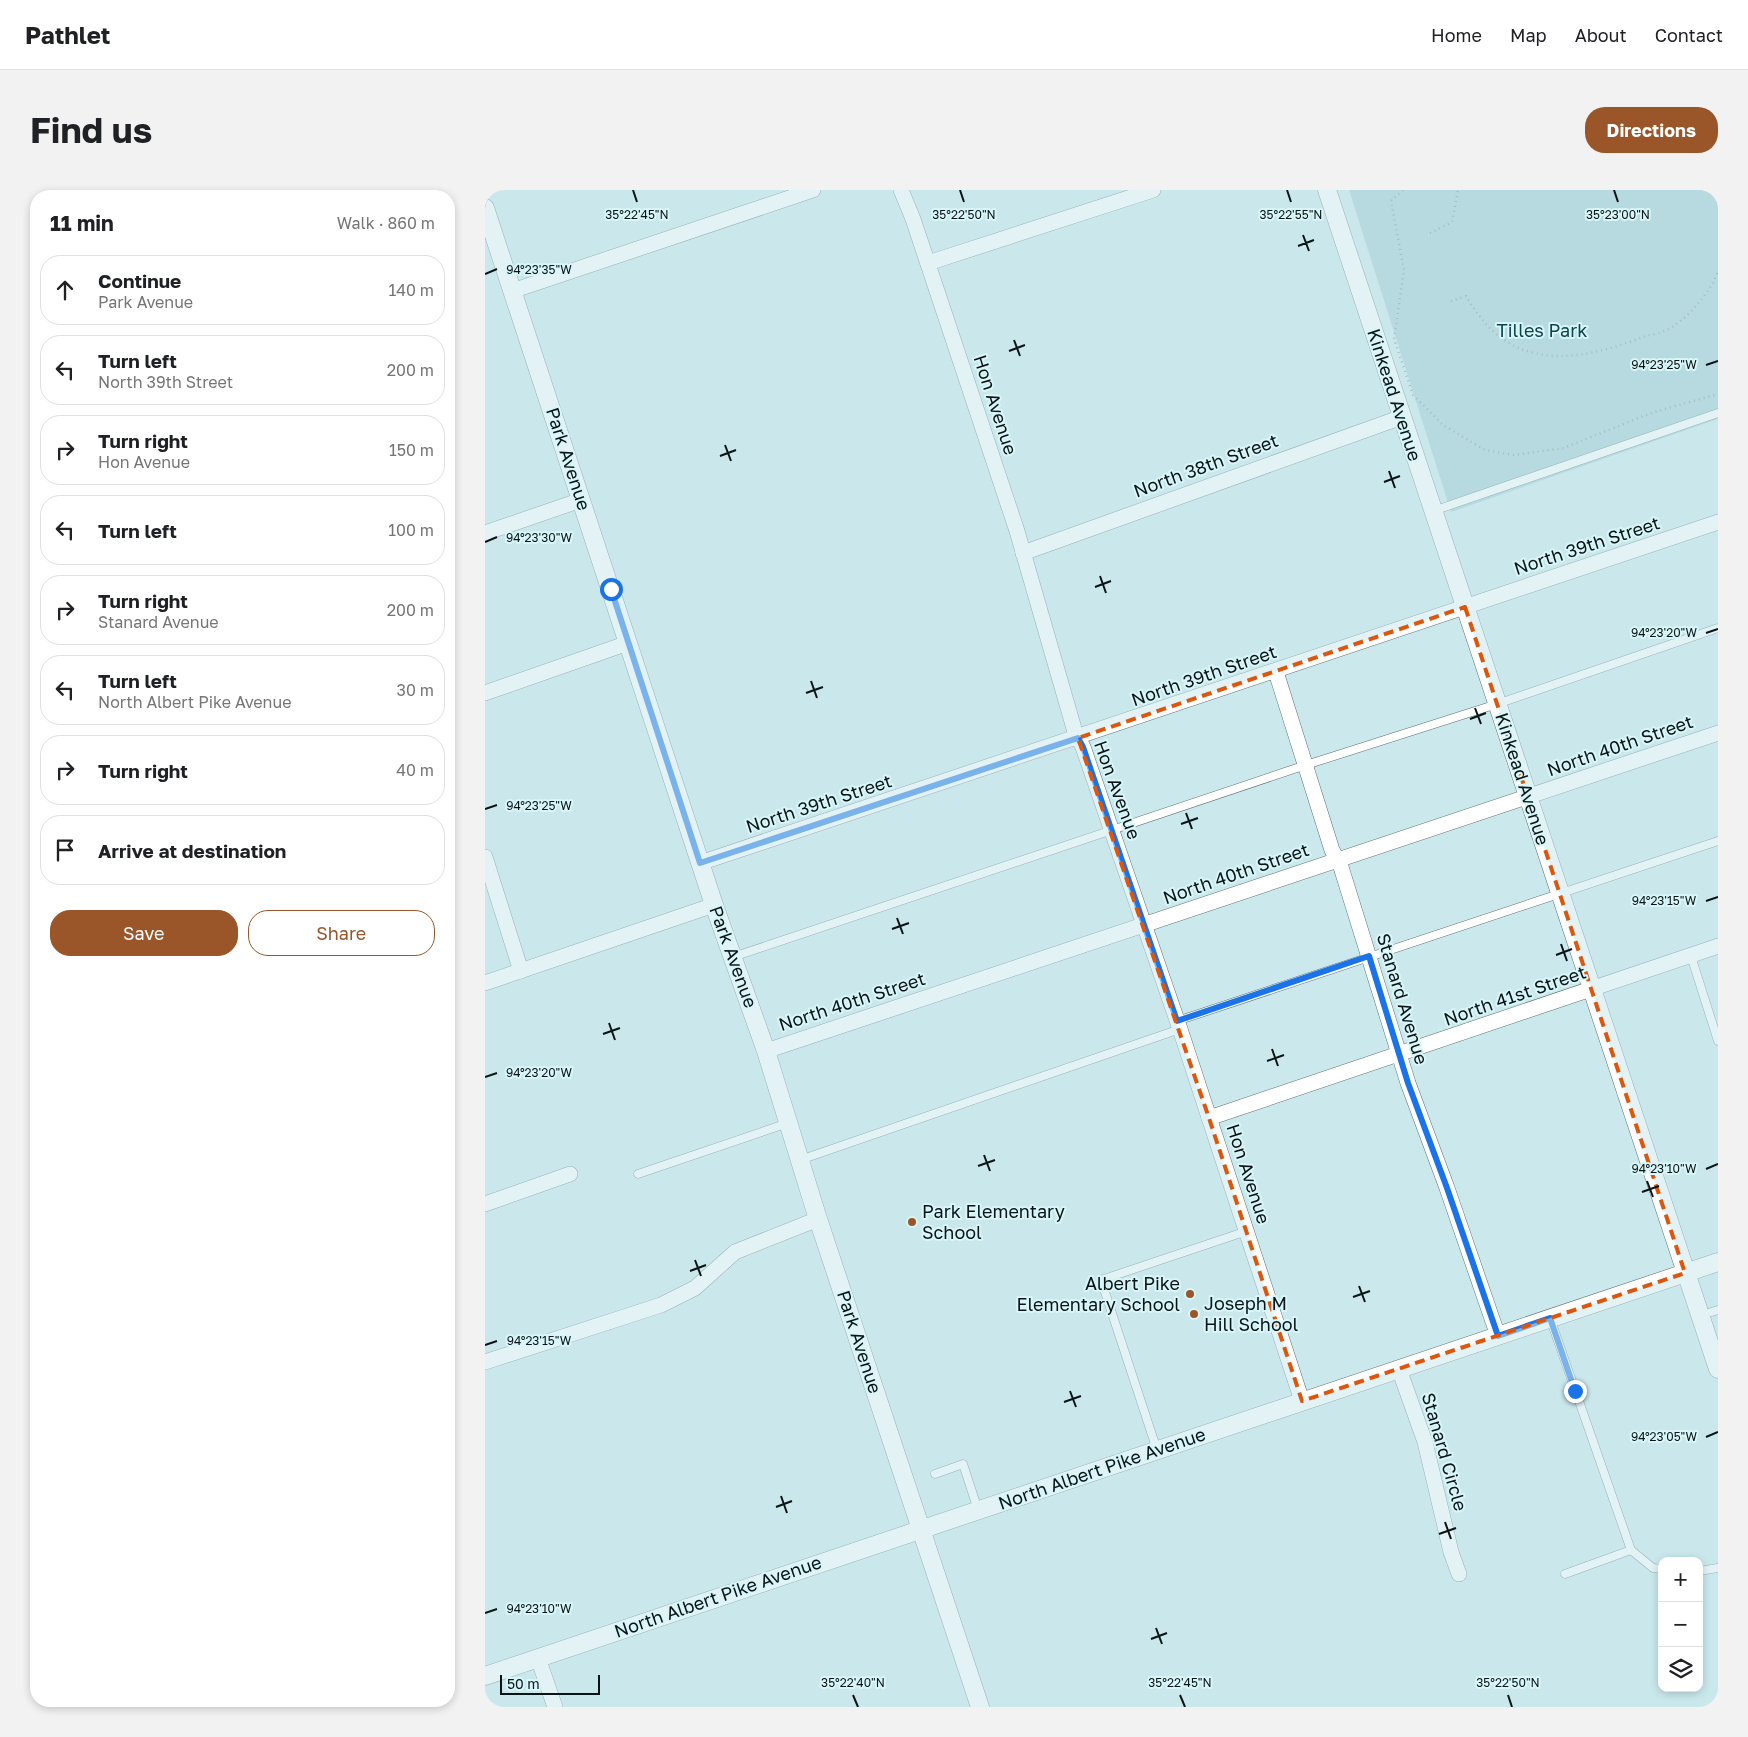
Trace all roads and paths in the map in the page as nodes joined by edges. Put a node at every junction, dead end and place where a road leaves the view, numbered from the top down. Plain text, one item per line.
1 (813, 190) edge
2 (901, 190) edge
3 (1153, 190) edge
4 (1327, 190) edge
5 (1403, 190) edge
6 (1458, 190) edge
7 (485, 208) edge
8 (1430, 233) dead end
9 (928, 263) junction
10 (1718, 272) edge
11 (1717, 279) edge
12 (512, 290) junction
13 (1451, 301) dead end
14 (1718, 394) edge
15 (1718, 413) edge
16 (1402, 417) junction
17 (581, 500) junction
18 (1433, 511) junction
19 (1718, 522) edge
20 (485, 533) edge
21 (1023, 553) junction
22 (1465, 607) junction
23 (1718, 628) edge
24 (628, 643) junction
25 (1276, 672) junction
26 (485, 693) edge
27 (1497, 704) junction
28 (1718, 733) edge
29 (1078, 738) junction
30 (1306, 765) junction
31 (1528, 797) junction
32 (1112, 831) junction
33 (1718, 841) edge
34 (485, 857) edge
35 (1337, 859) junction
36 (700, 863) junction
37 (1560, 894) junction
38 (714, 905) junction
39 (1145, 924) junction
40 (1718, 946) edge
41 (1369, 956) junction
42 (1691, 956) junction
43 (733, 957) junction
44 (521, 971) junction
45 (485, 983) edge
46 (1591, 989) junction
47 (1179, 1025) junction
48 (1718, 1041) edge
49 (766, 1051) junction
50 (1399, 1055) junction
51 (1209, 1118) junction
52 (788, 1123) junction
53 (800, 1160) junction
54 (570, 1174) dead end
55 (638, 1174) dead end
56 (485, 1204) edge
57 (818, 1219) junction
58 (1247, 1231) junction
59 (1718, 1262) edge
60 (1685, 1273) junction
61 (1718, 1310) edge
62 (1700, 1315) junction
63 (1550, 1318) junction
64 (1498, 1336) junction
65 (485, 1362) edge
66 (1718, 1368) edge
67 (1399, 1369) junction
68 (1301, 1402) junction
69 (1157, 1450) junction
70 (935, 1474) dead end
71 (978, 1510) junction
72 (921, 1529) junction
73 (1631, 1550) junction
74 (1718, 1568) edge
75 (1658, 1569) edge
76 (1703, 1570) edge
77 (1459, 1574) dead end
78 (1565, 1574) dead end
79 (538, 1658) junction
80 (485, 1676) edge
81 (555, 1707) edge
82 (980, 1707) edge

1 - 12 street
2 - 9 street, Hon Avenue
3 - 9 street
4 - 16 street, Kinkead Avenue
5 - 14 path
6 - 8 path
7 - 12 street, Park Avenue
9 - 21 street, Hon Avenue
10 - 11 path
11 - 13 path
12 - 17 street, Park Avenue
15 - 18 lane
16 - 18 street, Kinkead Avenue
16 - 21 street, North 38th Street
17 - 20 street
17 - 24 street, Park Avenue
18 - 22 street, Kinkead Avenue
19 - 22 street, North 39th Street
21 - 29 street, Hon Avenue
22 - 25 street, North 39th Street
22 - 27 street, Kinkead Avenue
23 - 27 lane
24 - 26 street
24 - 36 street, Park Avenue
25 - 29 street, North 39th Street
25 - 30 street, Stanard Avenue
27 - 30 lane
27 - 31 street, Kinkead Avenue
28 - 31 street, North 40th Street
29 - 32 street, Hon Avenue
29 - 36 street, North 39th Street
30 - 32 lane
30 - 35 street, Stanard Avenue
31 - 35 street, North 40th Street
31 - 37 street, Kinkead Avenue
32 - 39 street, Hon Avenue
32 - 43 lane
33 - 37 lane
34 - 44 street
35 - 39 street, North 40th Street
35 - 41 street, Stanard Avenue
36 - 38 street, Park Avenue
37 - 41 lane
37 - 46 street, Kinkead Avenue
38 - 43 street, Park Avenue
38 - 44 street
39 - 47 street, Hon Avenue
39 - 49 street, North 40th Street
40 - 42 street, North 41st Street
41 - 47 lane
41 - 50 street, Stanard Avenue
42 - 46 street, North 41st Street
42 - 48 lane
43 - 49 street, Park Avenue
44 - 45 street
46 - 50 street, North 41st Street
46 - 60 street, Kinkead Avenue
47 - 51 street, Hon Avenue
47 - 53 lane
49 - 52 street, Park Avenue
50 - 51 street, North 41st Street
50 - 64 street, Stanard Avenue
51 - 58 street, Hon Avenue
52 - 53 street, Park Avenue
52 - 55 lane
53 - 57 street, Park Avenue
54 - 56 street
57 - 65 street
57 - 72 street, Park Avenue
58 - 68 street, Hon Avenue
58 - 69 lane
59 - 60 street, North Albert Pike Avenue
60 - 62 street, Kinkead Avenue
60 - 63 street, North Albert Pike Avenue
61 - 62 lane
62 - 66 street, Kinkead Avenue
63 - 64 street, North Albert Pike Avenue
63 - 73 lane
64 - 67 street, North Albert Pike Avenue
67 - 68 street, North Albert Pike Avenue
67 - 77 street, Stanard Circle
68 - 69 street, North Albert Pike Avenue
69 - 71 street, North Albert Pike Avenue
70 - 71 lane
71 - 72 street, North Albert Pike Avenue
72 - 79 street, North Albert Pike Avenue
72 - 82 street, Park Avenue
73 - 75 lane
73 - 78 lane
74 - 76 lane
79 - 80 street, North Albert Pike Avenue
79 - 81 street

